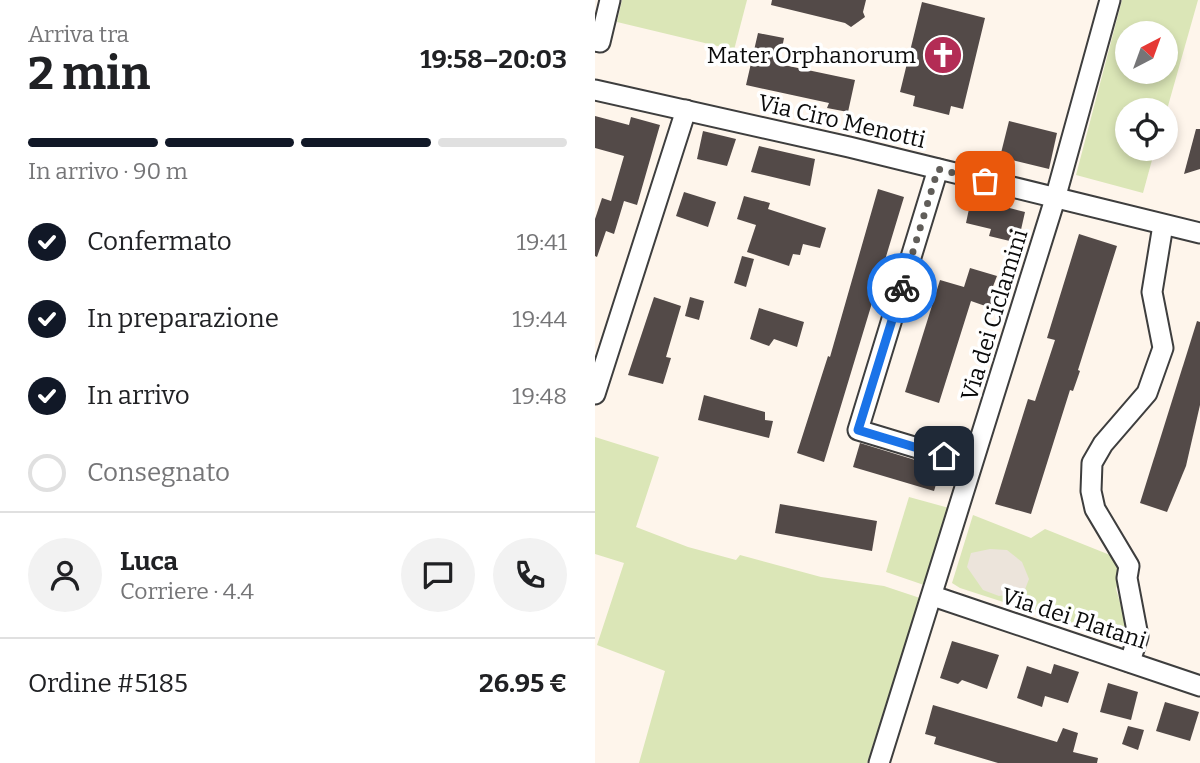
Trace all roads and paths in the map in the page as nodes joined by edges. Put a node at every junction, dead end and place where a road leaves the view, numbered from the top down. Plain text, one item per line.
1 (610, 0) edge
2 (1110, 0) edge
3 (595, 41) edge
4 (595, 90) edge
5 (686, 110) junction
6 (938, 169) junction
7 (1055, 199) junction
8 (1163, 225) junction
9 (1200, 233) edge
10 (595, 394) edge
11 (944, 456) dead end
12 (933, 596) junction
13 (1130, 662) junction
14 (1200, 686) edge
15 (879, 763) edge

1 - 3 street
2 - 7 street, Via dei Ciclamini
4 - 5 street, Via Ciro Menotti
5 - 6 street, Via Ciro Menotti
5 - 10 street
6 - 7 street, Via Ciro Menotti
6 - 11 street
7 - 8 street, Via Ciro Menotti
7 - 12 street, Via dei Ciclamini
8 - 9 street, Via Ciro Menotti
8 - 13 street
12 - 13 street, Via dei Platani
12 - 15 street, Via dei Ciclamini
13 - 14 street, Via dei Platani

